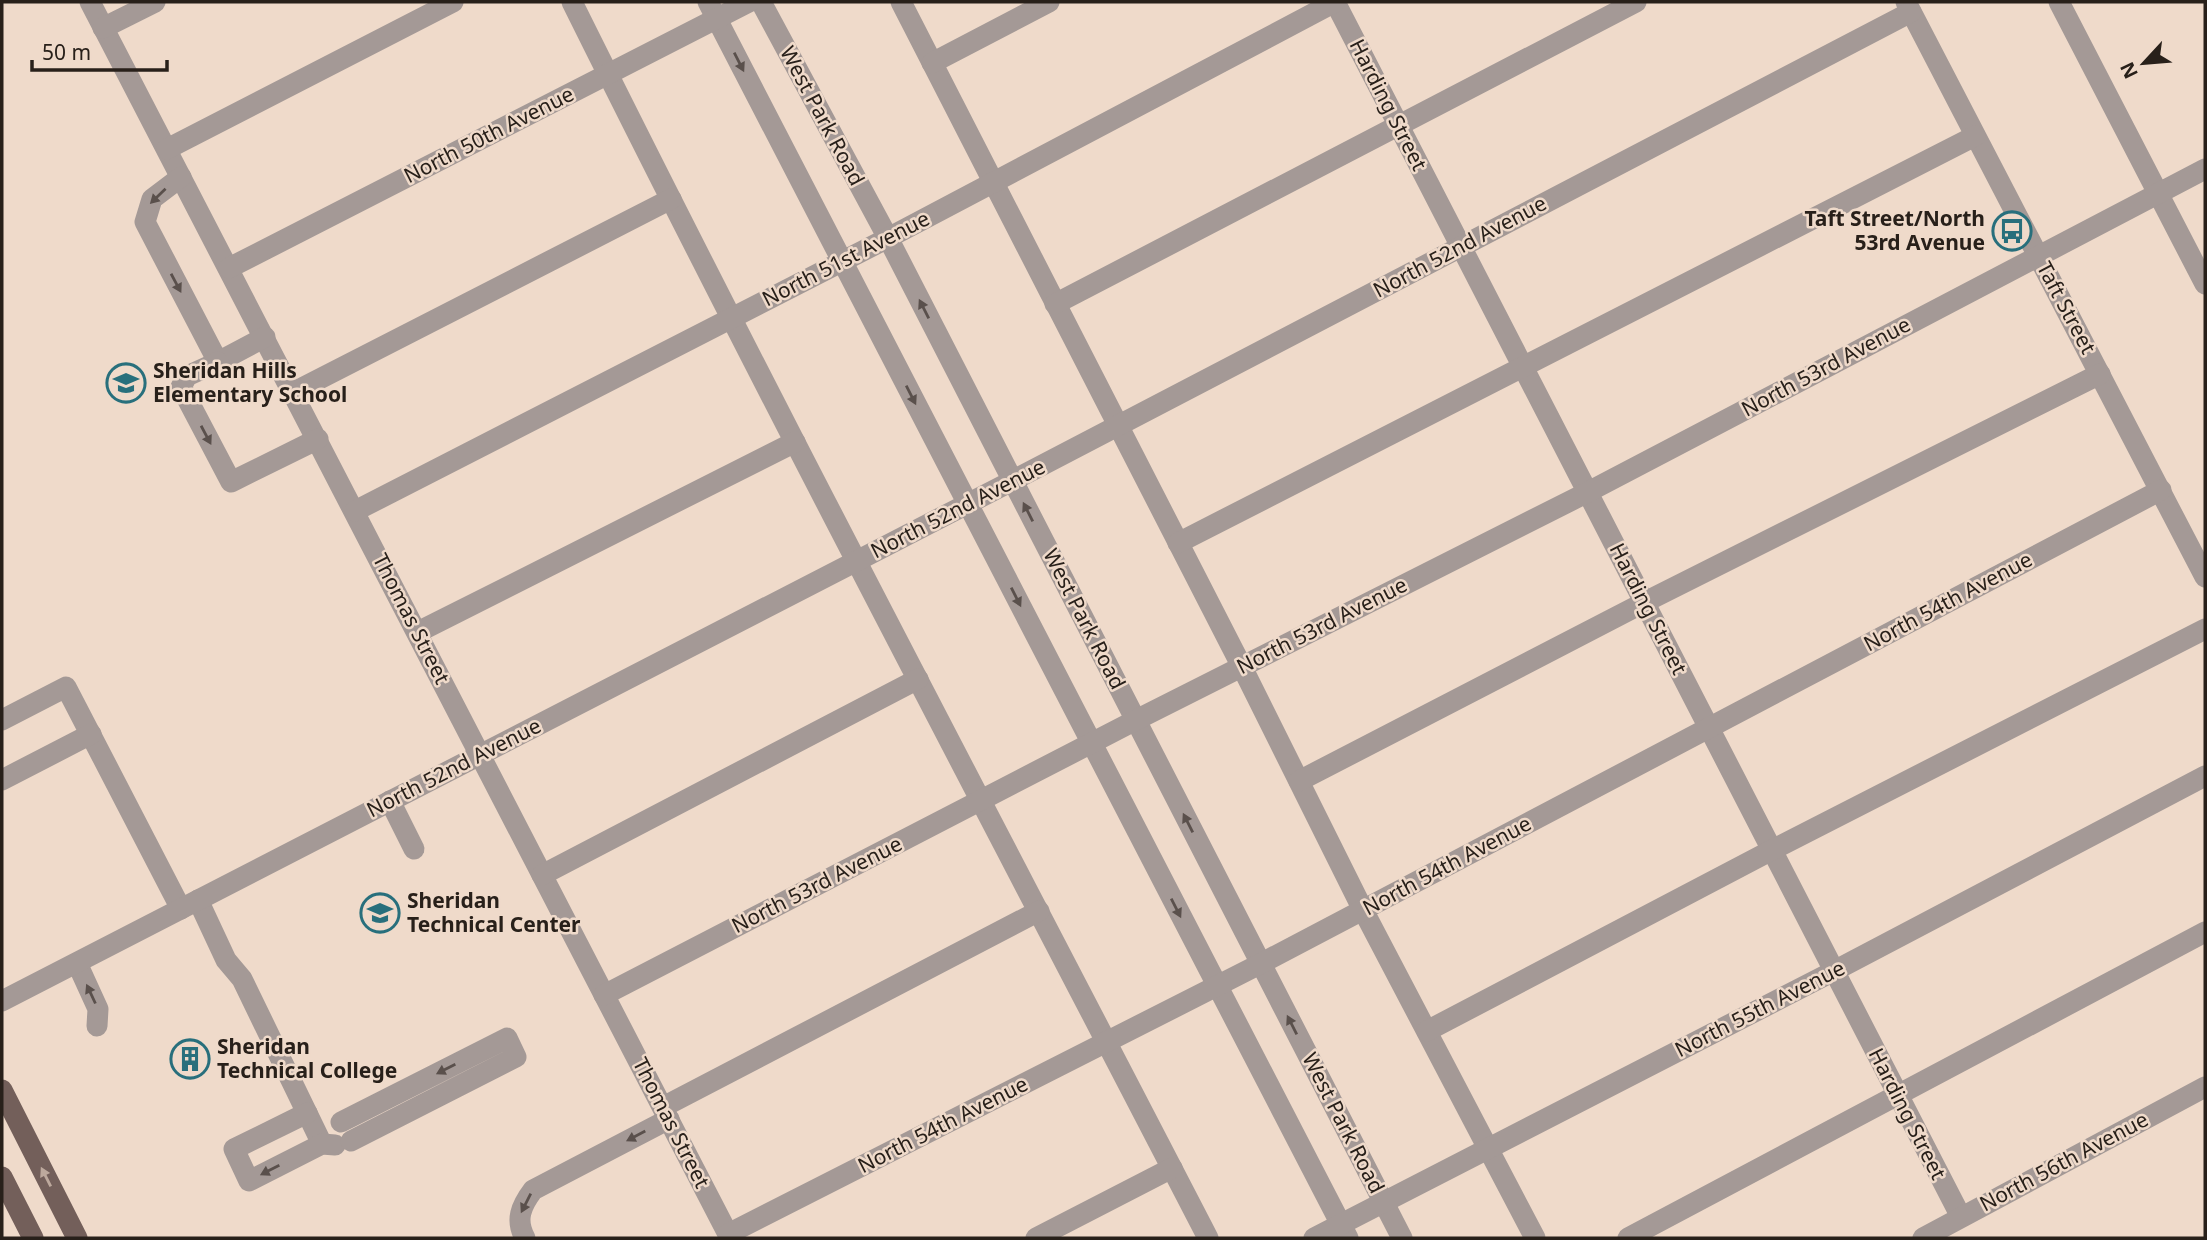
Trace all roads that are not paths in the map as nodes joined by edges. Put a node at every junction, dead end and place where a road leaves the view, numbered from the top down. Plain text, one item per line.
1 (90, 2) edge
2 (155, 2) edge
3 (453, 2) edge
4 (572, 2) edge
5 (749, 2) edge
6 (761, 2) edge
7 (901, 2) edge
8 (1049, 2) edge
9 (1335, 2) edge
10 (1636, 2) edge
11 (2060, 2) edge
12 (1908, 7) edge
13 (712, 10) edge
14 (103, 28) junction
15 (932, 62) junction
16 (608, 74) junction
17 (1398, 124) junction
18 (1975, 136) junction
19 (167, 149) junction
20 (2205, 169) edge
21 (181, 177) junction
22 (993, 182) junction
23 (2159, 193) junction
24 (671, 199) junction
25 (888, 238) junction
26 (1460, 247) junction
27 (2038, 256) junction
28 (842, 261) junction
29 (229, 268) junction
30 (2205, 284) edge
31 (1055, 304) junction
32 (731, 318) junction
33 (265, 337) junction
34 (218, 362) junction
35 (1523, 368) junction
36 (2100, 374) junction
37 (294, 392) junction
38 (1118, 426) junction
39 (318, 439) junction
40 (794, 442) junction
41 (1012, 481) junction
42 (2161, 490) junction
43 (1588, 492) junction
44 (968, 504) junction
45 (355, 511) junction
46 (1178, 544) junction
47 (855, 562) junction
48 (2205, 577) edge
49 (1645, 603) junction
50 (2205, 629) edge
51 (418, 632) junction
52 (1242, 667) junction
53 (918, 679) junction
54 (2, 720) edge
55 (1136, 720) junction
56 (1710, 728) junction
57 (91, 734) junction
58 (1091, 743) junction
59 (480, 754) junction
60 (2205, 776) edge
61 (2, 780) edge
62 (1299, 781) junction
63 (982, 800) junction
64 (390, 801) junction
65 (414, 849) dead end
66 (1772, 850) junction
67 (542, 875) junction
68 (190, 904) junction
69 (1363, 910) junction
70 (1039, 911) junction
71 (2205, 932) edge
72 (77, 963) junction
73 (1261, 964) junction
74 (1833, 971) junction
75 (1216, 986) junction
76 (604, 995) junction
77 (2, 1001) edge
78 (97, 1026) dead end
79 (1427, 1031) junction
80 (1106, 1042) junction
81 (511, 1047) dead end
82 (2205, 1087) edge
83 (2, 1090) edge
84 (1898, 1097) junction
85 (307, 1113) junction
86 (666, 1113) junction
87 (338, 1136) junction
88 (1489, 1149) junction
89 (1172, 1168) junction
90 (2, 1177) edge
91 (1384, 1202) junction
92 (1961, 1217) junction
93 (1344, 1231) edge
94 (729, 1236) edge
95 (33, 1238) edge
96 (77, 1238) edge
97 (525, 1238) edge
98 (1036, 1238) edge
99 (1208, 1238) edge
100 (1314, 1238) edge
101 (1402, 1238) edge
102 (1535, 1238) edge
103 (1628, 1238) edge
104 (1923, 1238) edge

1 - 14 street, Thomas Street
2 - 14 street
3 - 19 street
4 - 16 street
5 - 13 street, North 50th Avenue
6 - 25 street, West Park Road
7 - 15 street
8 - 15 street
9 - 17 street, Harding Street
9 - 22 street, North 51st Avenue
10 - 17 street
11 - 23 street
12 - 18 street, Taft Street
12 - 26 street, North 52nd Avenue
13 - 16 street, North 50th Avenue
13 -> 28 street
14 - 19 street, Thomas Street
15 - 22 street
16 - 24 street
16 - 29 street, North 50th Avenue
17 - 26 street, Harding Street
17 - 31 street
18 - 27 street, Taft Street
18 - 35 street
19 - 21 street, Thomas Street
20 - 23 street, North 53rd Avenue
21 - 29 street, Thomas Street
21 -> 34 street
22 - 25 street, North 51st Avenue
22 - 31 street
23 - 27 street, North 53rd Avenue
23 - 30 street
24 - 32 street
24 - 37 street
25 - 28 street, North 51st Avenue
41 -> 25 street, West Park Road
26 - 35 street, Harding Street
26 - 38 street, North 52nd Avenue
27 - 36 street, Taft Street
27 - 43 street, North 53rd Avenue
28 - 32 street, North 51st Avenue
28 -> 44 street
29 - 33 street, Thomas Street
31 - 38 street
32 - 40 street
32 - 45 street, North 51st Avenue
33 - 34 street
33 - 37 street, Thomas Street
34 -> 39 street
35 - 43 street, Harding Street
35 - 46 street
36 - 42 street, Taft Street
36 - 49 street
37 - 39 street, Thomas Street
38 - 41 street, North 52nd Avenue
38 - 46 street
39 - 45 street, Thomas Street
40 - 47 street
40 - 51 street
41 - 44 street, North 52nd Avenue
55 -> 41 street, West Park Road
42 - 48 street, Taft Street
42 - 56 street, North 54th Avenue
43 - 49 street, Harding Street
43 - 52 street, North 53rd Avenue
44 - 47 street, North 52nd Avenue
44 -> 58 street
45 - 51 street, Thomas Street
46 - 52 street
47 - 53 street
47 - 59 street, North 52nd Avenue
49 - 56 street, Harding Street
49 - 62 street
50 - 66 street
51 - 59 street, Thomas Street
52 - 55 street, North 53rd Avenue
52 - 62 street
53 - 63 street
53 - 67 street
54 - 57 street
55 - 58 street, North 53rd Avenue
73 -> 55 street, West Park Road
56 - 66 street, Harding Street
56 - 69 street, North 54th Avenue
57 - 61 street
57 - 68 street
58 - 63 street, North 53rd Avenue
58 -> 75 street
59 - 64 street, North 52nd Avenue
59 - 67 street, Thomas Street
60 - 74 street, North 55th Avenue
62 - 69 street
63 - 70 street
63 - 76 street, North 53rd Avenue
64 - 65 street
64 - 68 street, North 52nd Avenue
66 - 74 street, Harding Street
66 - 79 street
67 - 76 street, Thomas Street
68 - 72 street, North 52nd Avenue
68 - 85 street
69 - 73 street, North 54th Avenue
69 - 79 street
70 - 80 street
70 - 86 street
71 - 84 street
72 - 77 street, North 52nd Avenue
78 -> 72 street
73 - 75 street, North 54th Avenue
91 -> 73 street, West Park Road
74 - 84 street, Harding Street
74 - 88 street, North 55th Avenue
75 - 80 street, North 54th Avenue
75 - 93 street
76 - 86 street, Thomas Street
79 - 88 street
80 - 89 street
80 - 94 street, North 54th Avenue
81 - 87 street
82 - 92 street, North 56th Avenue
96 -> 83 main road
84 - 92 street, Harding Street
84 - 103 street
85 - 87 street
87 -> 85 street
86 - 94 street, Thomas Street
86 -> 97 street
88 - 91 street, North 55th Avenue
88 - 102 street
89 - 98 street
89 - 99 street
90 - 95 main road
91 - 93 street, North 55th Avenue
91 - 101 street, West Park Road
92 - 104 street, North 56th Avenue
93 - 100 street, North 55th Avenue

